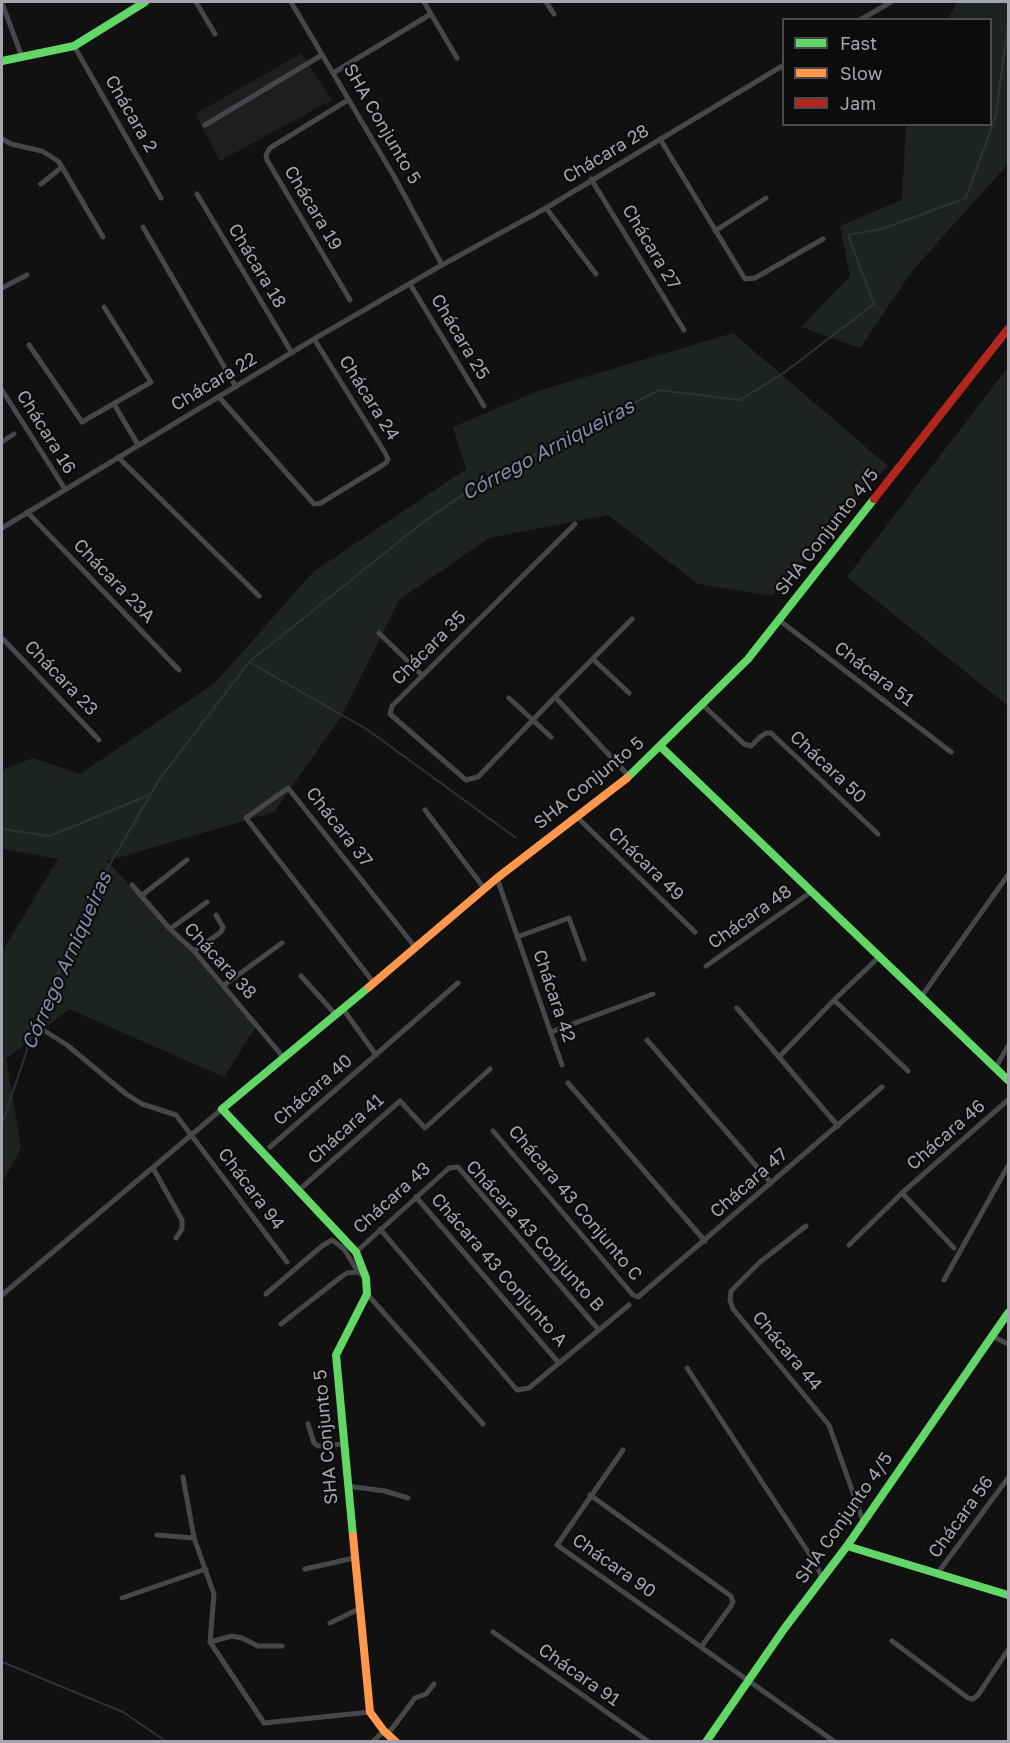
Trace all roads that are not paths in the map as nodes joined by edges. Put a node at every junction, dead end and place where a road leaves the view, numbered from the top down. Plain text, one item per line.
1 (145, 2) edge
2 (196, 2) edge
3 (291, 2) edge
4 (424, 2) edge
5 (546, 2) edge
6 (891, 2) edge
7 (2, 3) edge
8 (431, 14) junction
9 (554, 14) dead end
10 (863, 18) edge
11 (215, 34) dead end
12 (74, 46) junction
13 (322, 55) junction
14 (22, 57) junction
15 (457, 58) dead end
16 (2, 61) edge
17 (782, 66) edge
18 (333, 73) junction
19 (348, 100) junction
20 (205, 125) dead end
21 (2, 139) edge
22 (660, 139) junction
23 (62, 167) junction
24 (591, 179) junction
25 (41, 184) dead end
26 (196, 194) dead end
27 (161, 198) dead end
28 (766, 198) dead end
29 (546, 208) junction
30 (142, 227) dead end
31 (715, 231) junction
32 (103, 237) dead end
33 (823, 239) dead end
34 (442, 265) junction
35 (596, 274) dead end
36 (27, 275) dead end
37 (410, 284) junction
38 (2, 288) edge
39 (350, 300) dead end
40 (104, 307) dead end
41 (1008, 329) edge
42 (684, 330) dead end
43 (314, 339) junction
44 (29, 345) dead end
45 (292, 353) junction
46 (236, 387) junction
47 (2, 390) edge
48 (219, 397) junction
49 (114, 404) junction
50 (484, 406) dead end
51 (14, 434) dead end
52 (2, 442) edge
53 (138, 445) junction
54 (118, 457) junction
55 (64, 489) junction
56 (27, 512) junction
57 (575, 524) dead end
58 (2, 528) edge
59 (259, 596) dead end
60 (632, 619) dead end
61 (779, 620) junction
62 (380, 633) dead end
63 (2, 638) edge
64 (593, 659) junction
65 (179, 670) dead end
66 (422, 675) junction
67 (629, 693) dead end
68 (555, 697) junction
69 (509, 698) dead end
70 (703, 705) junction
71 (532, 719) junction
72 (551, 737) dead end
73 (99, 740) dead end
74 (660, 746) junction
75 (951, 752) dead end
76 (629, 776) junction
77 (424, 810) dead end
78 (577, 817) junction
79 (878, 834) dead end
80 (187, 860) dead end
81 (1008, 875) edge
82 (497, 878) junction
83 (132, 885) dead end
84 (484, 888) junction
85 (811, 892) junction
86 (141, 896) junction
87 (207, 902) dead end
88 (216, 915) dead end
89 (170, 929) junction
90 (695, 932) dead end
91 (517, 937) junction
92 (282, 943) dead end
93 (416, 948) junction
94 (194, 951) junction
95 (879, 957) junction
96 (584, 959) dead end
97 (706, 966) dead end
98 (301, 976) dead end
99 (374, 983) junction
100 (458, 983) dead end
101 (224, 985) junction
102 (653, 994) dead end
103 (921, 997) junction
104 (834, 1000) junction
105 (737, 1008) dead end
106 (339, 1012) junction
107 (40, 1028) dead end
108 (552, 1032) junction
109 (647, 1040) dead end
110 (1008, 1046) edge
111 (376, 1055) junction
112 (779, 1057) junction
113 (284, 1058) junction
114 (562, 1065) dead end
115 (996, 1067) junction
116 (490, 1069) dead end
117 (908, 1071) dead end
118 (1008, 1080) edge
119 (568, 1083) dead end
120 (882, 1087) dead end
121 (1008, 1100) edge
122 (222, 1109) junction
123 (838, 1126) junction
124 (493, 1131) dead end
125 (191, 1135) junction
126 (270, 1147) dead end
127 (1008, 1166) edge
128 (153, 1168) junction
129 (449, 1168) joint
130 (771, 1183) junction
131 (299, 1191) junction
132 (902, 1193) junction
133 (416, 1197) junction
134 (806, 1226) dead end
135 (380, 1229) junction
136 (176, 1238) dead end
137 (705, 1241) junction
138 (849, 1245) dead end
139 (954, 1248) dead end
140 (356, 1251) junction
141 (287, 1262) dead end
142 (358, 1272) junction
143 (366, 1278) junction
144 (944, 1280) dead end
145 (367, 1293) junction
146 (266, 1294) dead end
147 (2, 1295) edge
148 (633, 1295) joint
149 (629, 1305) dead end
150 (1008, 1313) edge
151 (281, 1324) dead end
152 (598, 1329) junction
153 (992, 1336) junction
154 (1008, 1344) edge
155 (558, 1362) junction
156 (687, 1368) dead end
157 (308, 1424) dead end
158 (483, 1424) dead end
159 (343, 1444) junction
160 (623, 1450) dead end
161 (183, 1477) dead end
162 (1008, 1478) edge
163 (347, 1486) junction
164 (590, 1495) junction
165 (408, 1498) dead end
166 (863, 1521) junction
167 (157, 1535) dead end
168 (194, 1538) junction
169 (847, 1546) junction
170 (354, 1558) junction
171 (206, 1569) junction
172 (305, 1569) dead end
173 (937, 1574) junction
174 (822, 1578) junction
175 (1008, 1595) edge
176 (122, 1598) dead end
177 (359, 1609) junction
178 (330, 1623) dead end
179 (493, 1632) dead end
180 (210, 1641) junction
181 (892, 1641) dead end
182 (282, 1646) dead end
183 (701, 1647) junction
184 (1008, 1650) edge
185 (750, 1679) junction
186 (434, 1684) dead end
187 (370, 1712) junction
188 (391, 1738) edge
189 (372, 1742) edge
190 (649, 1742) edge
191 (706, 1742) edge
192 (835, 1742) edge

1 - 12 street
2 - 11 street
3 - 13 street, SHA Conjunto 5
4 - 8 street
5 - 9 street
6 - 10 street
7 - 14 street
8 - 15 street
8 - 18 street
12 - 14 street
12 - 27 street, Chácara 2
13 - 18 street, SHA Conjunto 5
13 - 20 street
14 - 16 street
17 - 22 street, Chácara 28
18 - 19 street, SHA Conjunto 5
19 - 34 street, SHA Conjunto 5
19 - 39 street, Chácara 19
21 - 23 street
22 - 24 street, Chácara 28
22 - 31 street
23 - 25 street
23 - 32 street
24 - 29 street, Chácara 28
24 - 42 street, Chácara 27
26 - 45 street, Chácara 18
28 - 31 street
29 - 34 street, Chácara 28
29 - 35 street
30 - 46 street
31 - 33 street
34 - 37 street, Chácara 22
36 - 38 street
37 - 43 street, Chácara 22
37 - 50 street, Chácara 25
40 - 49 street
41 - 61 street, SHA Conjunto 4/5
43 - 45 street, Chácara 22
43 - 48 street, Chácara 24
44 - 49 street
45 - 46 street, Chácara 22
46 - 48 street, Chácara 22
47 - 55 street, Chácara 16
48 - 53 street, Chácara 22
49 - 53 street
51 - 52 street
53 - 54 street, Chácara 22
54 - 55 street, Chácara 22
54 - 59 street
55 - 56 street, Chácara 22
56 - 58 street, Chácara 22
56 - 65 street, Chácara 23A
57 - 66 street, Chácara 35
60 - 64 street, Chácara 35
61 - 70 street, SHA Conjunto 4/5
61 - 75 street, Chácara 51
62 - 66 street
63 - 73 street, Chácara 23
64 - 67 street
64 - 68 street, Chácara 35
66 - 71 street, Chácara 35
68 - 71 street, Chácara 35
68 - 76 street
69 - 71 street
70 - 74 street, SHA Conjunto 4/5
70 - 79 street, Chácara 50
71 - 72 street
74 - 76 street, SHA Conjunto 5
74 - 85 street, SHA Conjunto 5
76 - 78 street, SHA Conjunto 5
77 - 84 street
78 - 82 street, SHA Conjunto 5
78 - 90 street, Chácara 49
80 - 86 street
81 - 103 street
82 - 84 street, SHA Conjunto 5
82 - 91 street, Chácara 42
83 - 86 street, Chácara 38
84 - 93 street, SHA Conjunto 5
85 - 95 street, SHA Conjunto 5
85 - 97 street, Chácara 48
86 - 89 street, Chácara 38
87 - 89 street
88 - 94 street
89 - 94 street, Chácara 38
91 - 96 street, Chácara 42
91 - 108 street, Chácara 42
92 - 101 street
93 - 99 street, SHA Conjunto 5
93 - 99 street, Chácara 37
94 - 101 street, Chácara 38
95 - 103 street, SHA Conjunto 5
95 - 104 street
98 - 106 street, Chácara 40
99 - 106 street, SHA Conjunto 5
100 - 111 street, Chácara 40
101 - 113 street, Chácara 38
102 - 108 street
103 - 115 street, SHA Conjunto 5
104 - 112 street
104 - 117 street
105 - 112 street
106 - 111 street, Chácara 40
106 - 113 street, SHA Conjunto 5
107 - 125 street, Chácara 94
108 - 114 street, Chácara 42
109 - 130 street
110 - 115 street
111 - 126 street, Chácara 40
112 - 123 street
113 - 122 street, SHA Conjunto 5
115 - 118 street, SHA Conjunto 5
116 - 131 street, Chácara 41
119 - 137 street
120 - 123 street, Chácara 47
121 - 132 street, Chácara 46
122 - 125 street, SHA Conjunto 5
122 - 131 street
123 - 130 street, Chácara 47
124 - 148 street, Chácara 43 Conjunto C
125 - 128 street, SHA Conjunto 5
125 - 141 street, Chácara 94
127 - 144 street
128 - 136 street
128 - 147 street, SHA Conjunto 5
129 - 133 street, Chácara 43
129 - 152 street, Chácara 43 Conjunto B
130 - 137 street, Chácara 47
131 - 140 street
132 - 138 street, Chácara 46
132 - 139 street, Chácara 46
133 - 135 street, Chácara 43
133 - 155 street, Chácara 43 Conjunto A
134 - 166 street, Chácara 44
135 - 140 street, Chácara 43
135 - 155 street
137 - 148 street, Chácara 47
140 - 143 street
142 - 143 street
142 - 146 street
142 - 151 street
143 - 145 street
145 - 158 street
145 - 159 street, SHA Conjunto 5
149 - 152 street
150 - 153 street, SHA Conjunto 4/5
152 - 155 street
153 - 154 street
153 - 166 street, SHA Conjunto 4/5
156 - 174 street
157 - 159 street
159 - 163 street, SHA Conjunto 5
160 - 164 street, Chácara 90
161 - 168 street
162 - 173 street, Chácara 56
163 - 165 street
163 - 170 street, SHA Conjunto 5
164 - 183 street
164 - 183 street, Chácara 90
166 - 169 street, SHA Conjunto 4/5
167 - 168 street
168 - 171 street
169 - 173 street
169 - 174 street, SHA Conjunto 4/5
170 - 172 street
170 - 177 street, SHA Conjunto 5
171 - 176 street
171 - 180 street
173 - 175 street
174 - 185 street, SHA Conjunto 4/5
177 - 178 street
177 - 187 street, SHA Conjunto 5
179 - 190 street, Chácara 91
180 - 182 street
180 - 187 street
181 - 184 street
183 - 185 street, Chácara 90
185 - 191 street, SHA Conjunto 4/5
185 - 192 street, Chácara 90
186 - 188 street
187 - 188 street
188 - 189 street

